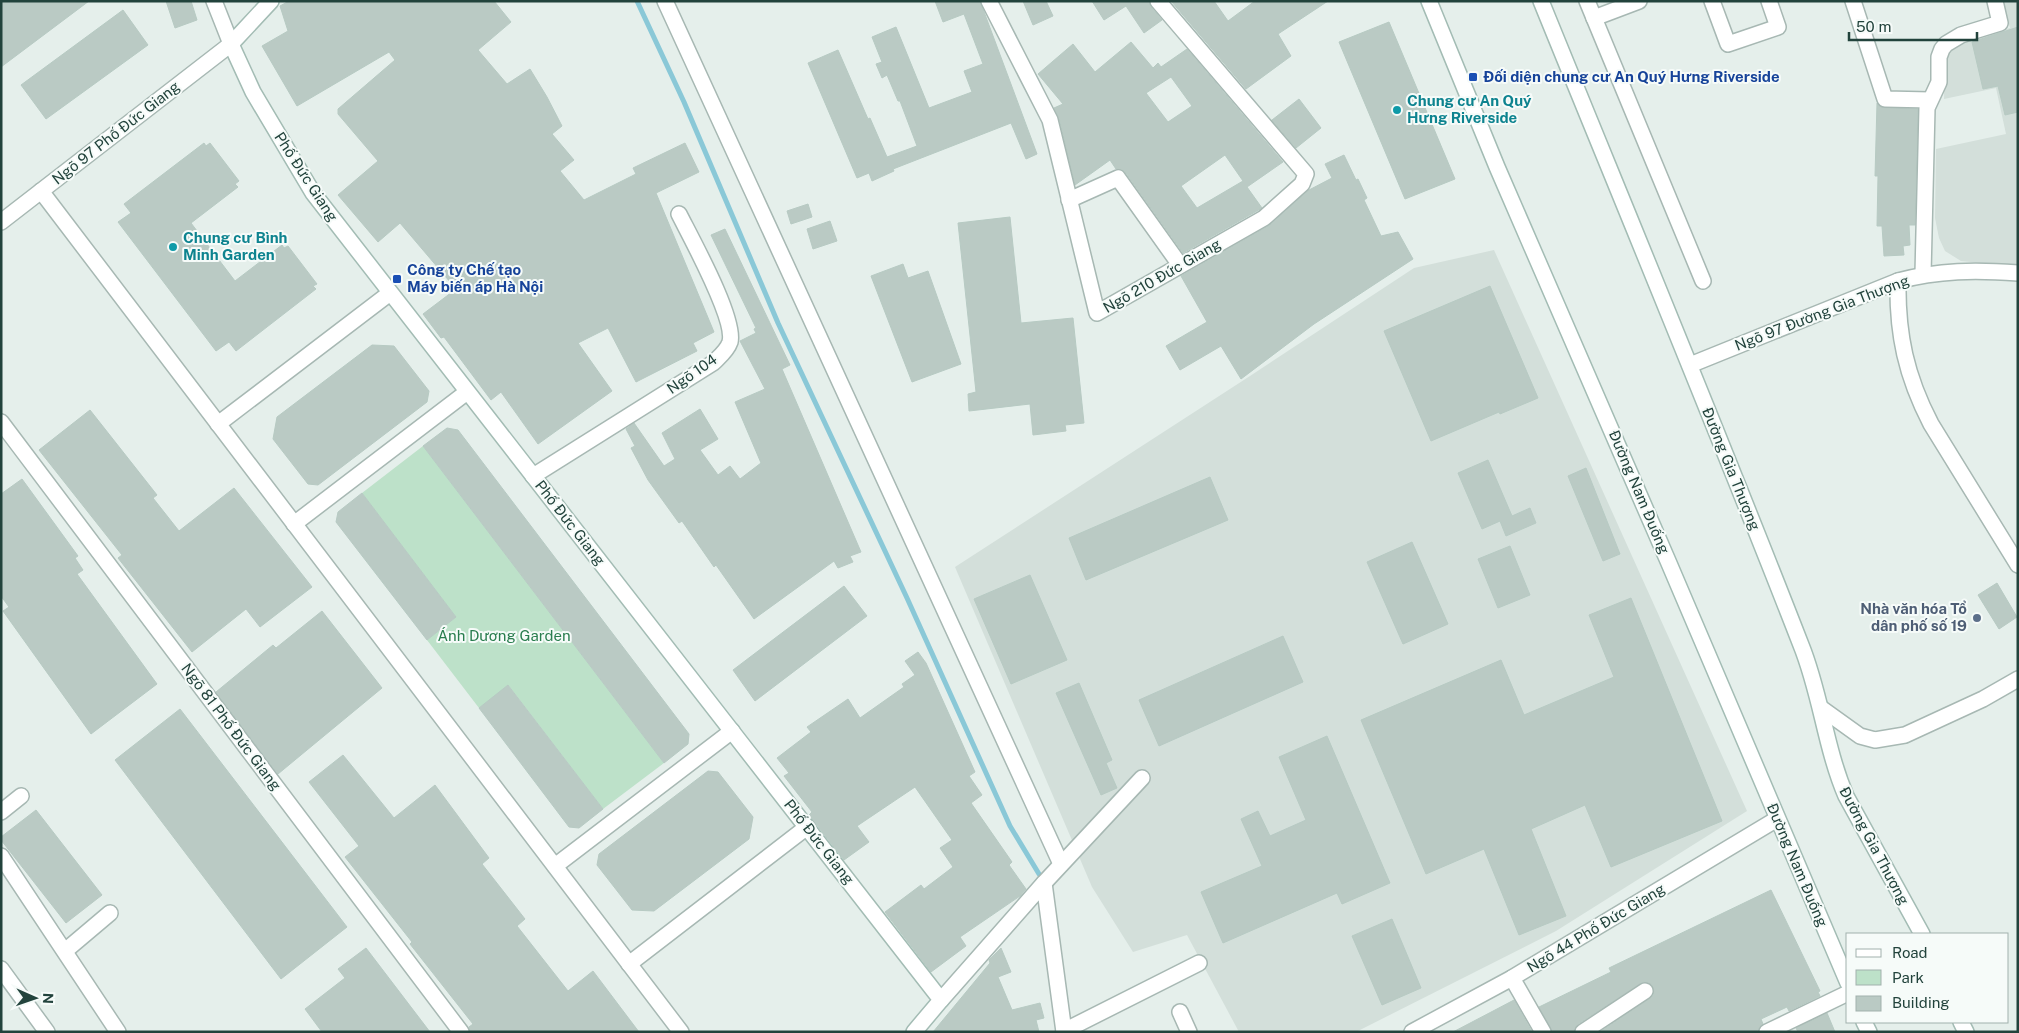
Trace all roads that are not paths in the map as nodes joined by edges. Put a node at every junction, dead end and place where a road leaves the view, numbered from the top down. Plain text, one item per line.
1 (214, 1) edge
2 (270, 1) edge
3 (665, 1) edge
4 (989, 1) edge
5 (1158, 1) edge
6 (1429, 1) edge
7 (1541, 1) edge
8 (1587, 1) edge
9 (1639, 1) edge
10 (1712, 1) edge
11 (1769, 1) edge
12 (1853, 1) edge
13 (1995, 1) edge
14 (1594, 18) junction
15 (231, 44) junction
16 (1930, 100) junction
17 (41, 191) junction
18 (1069, 200) junction
19 (679, 214) dead end
20 (1, 222) edge
21 (1180, 265) junction
22 (2018, 273) edge
23 (1923, 274) junction
24 (1703, 281) dead end
25 (1898, 281) junction
26 (390, 293) junction
27 (1690, 365) junction
28 (467, 392) junction
29 (1, 422) edge
30 (218, 424) junction
31 (533, 476) junction
32 (294, 524) junction
33 (2018, 565) edge
34 (2017, 683) edge
35 (1821, 708) junction
36 (732, 731) junction
37 (1142, 778) dead end
38 (21, 796) dead end
39 (1, 812) edge
40 (1777, 818) junction
41 (807, 827) junction
42 (1, 856) edge
43 (1062, 864) junction
44 (555, 866) junction
45 (1044, 883) junction
46 (110, 913) dead end
47 (1921, 933) edge
48 (65, 951) junction
49 (1199, 963) dead end
50 (629, 964) junction
51 (1, 969) edge
52 (1512, 978) junction
53 (1846, 978) edge
54 (1645, 992) dead end
55 (1846, 994) edge
56 (942, 1000) junction
57 (1180, 1012) dead end
58 (1064, 1031) edge
59 (48, 1032) edge
60 (118, 1032) edge
61 (461, 1032) edge
62 (681, 1032) edge
63 (914, 1032) edge
64 (1189, 1032) edge
65 (1412, 1032) edge
66 (1543, 1032) edge
67 (1583, 1032) edge
68 (1767, 1032) edge

1 - 15 street, Phố Đức Giang
2 - 15 street
3 - 43 street
4 - 18 street, Ngõ 210 Đức Giang
5 - 21 street, Ngõ 210 Đức Giang
6 - 40 street, Đường Nam Đuống
7 - 27 street, Đường Gia Thượng
8 - 14 street
9 - 14 street
10 - 11 street
12 - 16 street
13 - 16 street
14 - 24 street
15 - 17 street, Ngõ 97 Phố Đức Giang
15 - 26 street, Phố Đức Giang
16 - 23 street
17 - 20 street, Ngõ 97 Phố Đức Giang
17 - 30 street
18 - 21 street
18 - 21 street, Ngõ 210 Đức Giang
19 - 31 street, Ngõ 104
22 - 23 street, Ngõ 97 Đường Gia Thượng
23 - 25 street, Ngõ 97 Đường Gia Thượng
25 - 27 street, Ngõ 97 Đường Gia Thượng
25 - 33 street
26 - 28 street, Phố Đức Giang
26 - 30 street
27 - 35 street, Đường Gia Thượng
28 - 31 street, Phố Đức Giang
28 - 32 street
29 - 61 street, Ngõ 81 Phố Đức Giang
30 - 32 street
31 - 36 street, Phố Đức Giang
32 - 44 street
34 - 35 street
35 - 47 street, Đường Gia Thượng
36 - 41 street, Phố Đức Giang
36 - 44 street
37 - 43 street
38 - 39 street
40 - 52 street, Ngõ 44 Phố Đức Giang
40 - 53 street, Đường Nam Đuống
41 - 50 street
41 - 56 street, Phố Đức Giang
42 - 48 street
43 - 45 street
44 - 50 street
45 - 56 street
45 - 58 street
46 - 48 street
48 - 60 street
49 - 58 street
50 - 62 street
51 - 59 street
52 - 65 street, Ngõ 44 Phố Đức Giang
52 - 66 street
54 - 67 street
55 - 68 street
56 - 63 street
57 - 64 street

